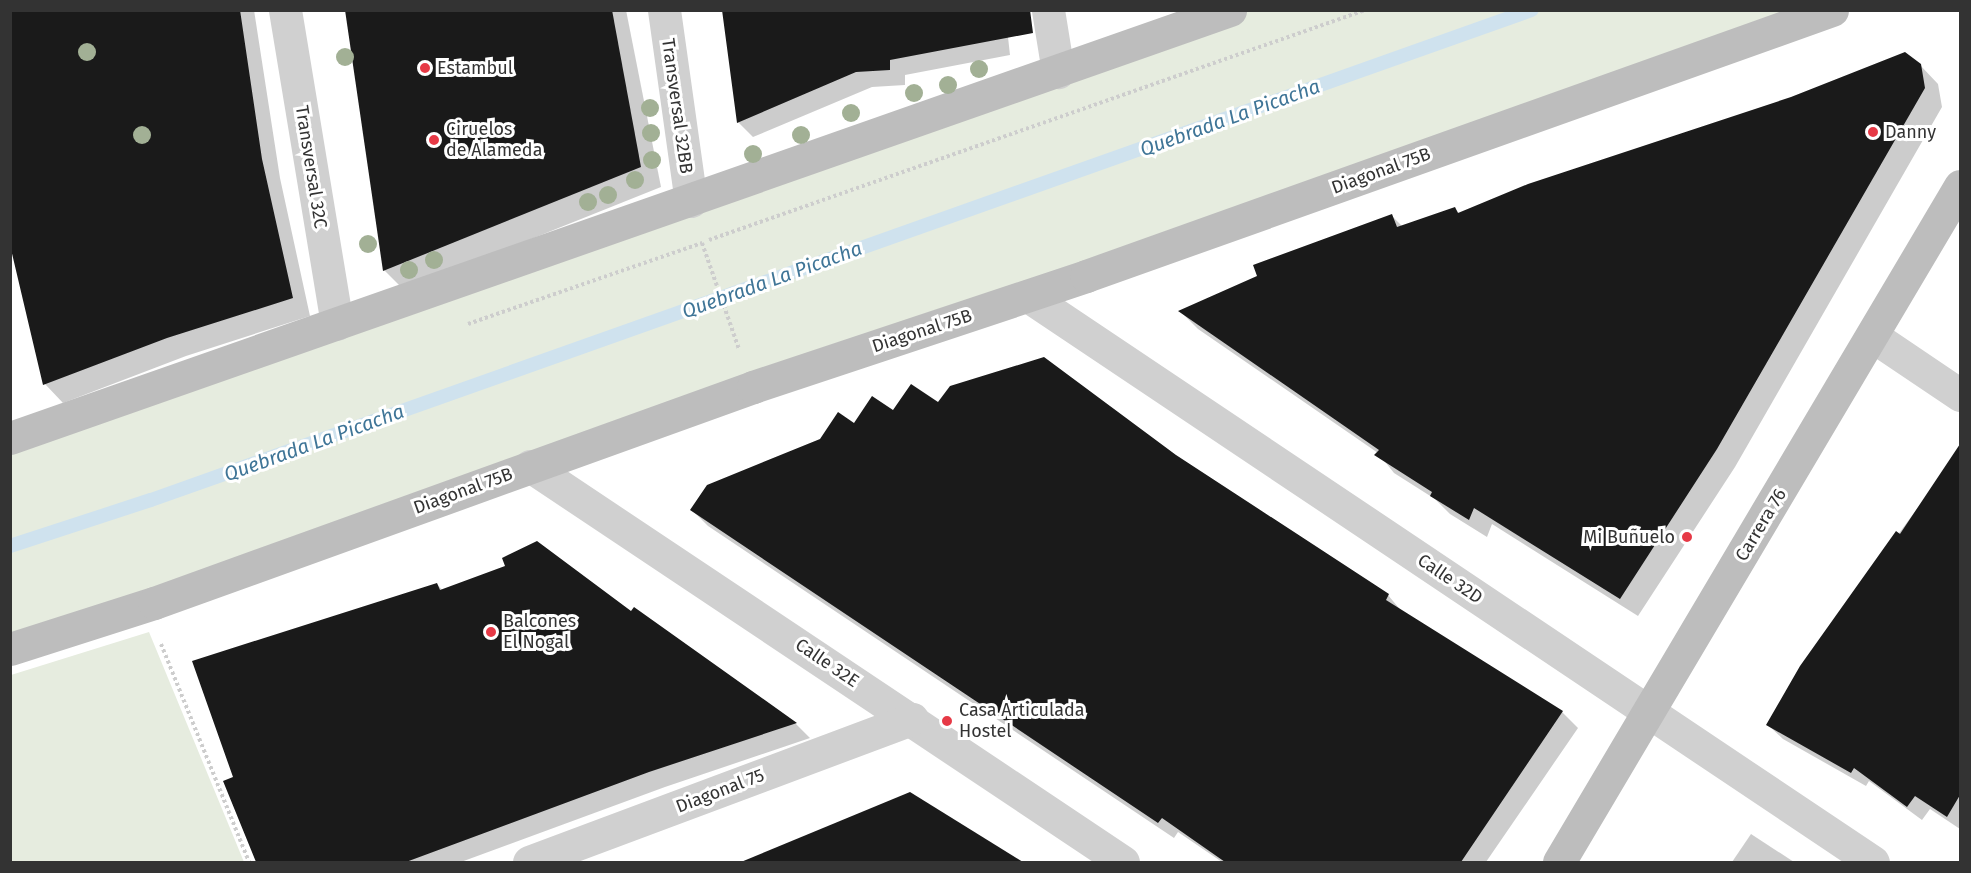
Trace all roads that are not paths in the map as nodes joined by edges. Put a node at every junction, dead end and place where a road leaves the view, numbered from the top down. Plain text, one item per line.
1 (285, 10) edge
2 (664, 10) edge
3 (1048, 10) edge
4 (1230, 10) edge
5 (1832, 10) edge
6 (1058, 72) junction
7 (1960, 186) edge
8 (691, 201) junction
9 (1028, 296) junction
10 (337, 324) junction
11 (1874, 337) junction
12 (1960, 395) edge
13 (10, 438) edge
14 (530, 466) junction
15 (10, 649) edge
16 (1650, 712) junction
17 (912, 719) junction
18 (529, 862) edge
19 (1123, 862) edge
20 (1559, 862) edge
21 (1873, 862) edge

1 - 10 street, Transversal 32C
2 - 8 street, Transversal 32BB
3 - 6 street
4 - 6 street
5 - 9 street, Diagonal 75B
6 - 8 street
7 - 11 street, Carrera 76
8 - 10 street
9 - 14 street, Diagonal 75B
9 - 16 street, Calle 32D
10 - 13 street
11 - 12 street
11 - 16 street, Carrera 76
14 - 15 street, Diagonal 75B
14 - 17 street, Calle 32E
16 - 20 street, Carrera 76
16 - 21 street, Calle 32D
17 - 18 street, Diagonal 75
17 - 19 street, Calle 32E

